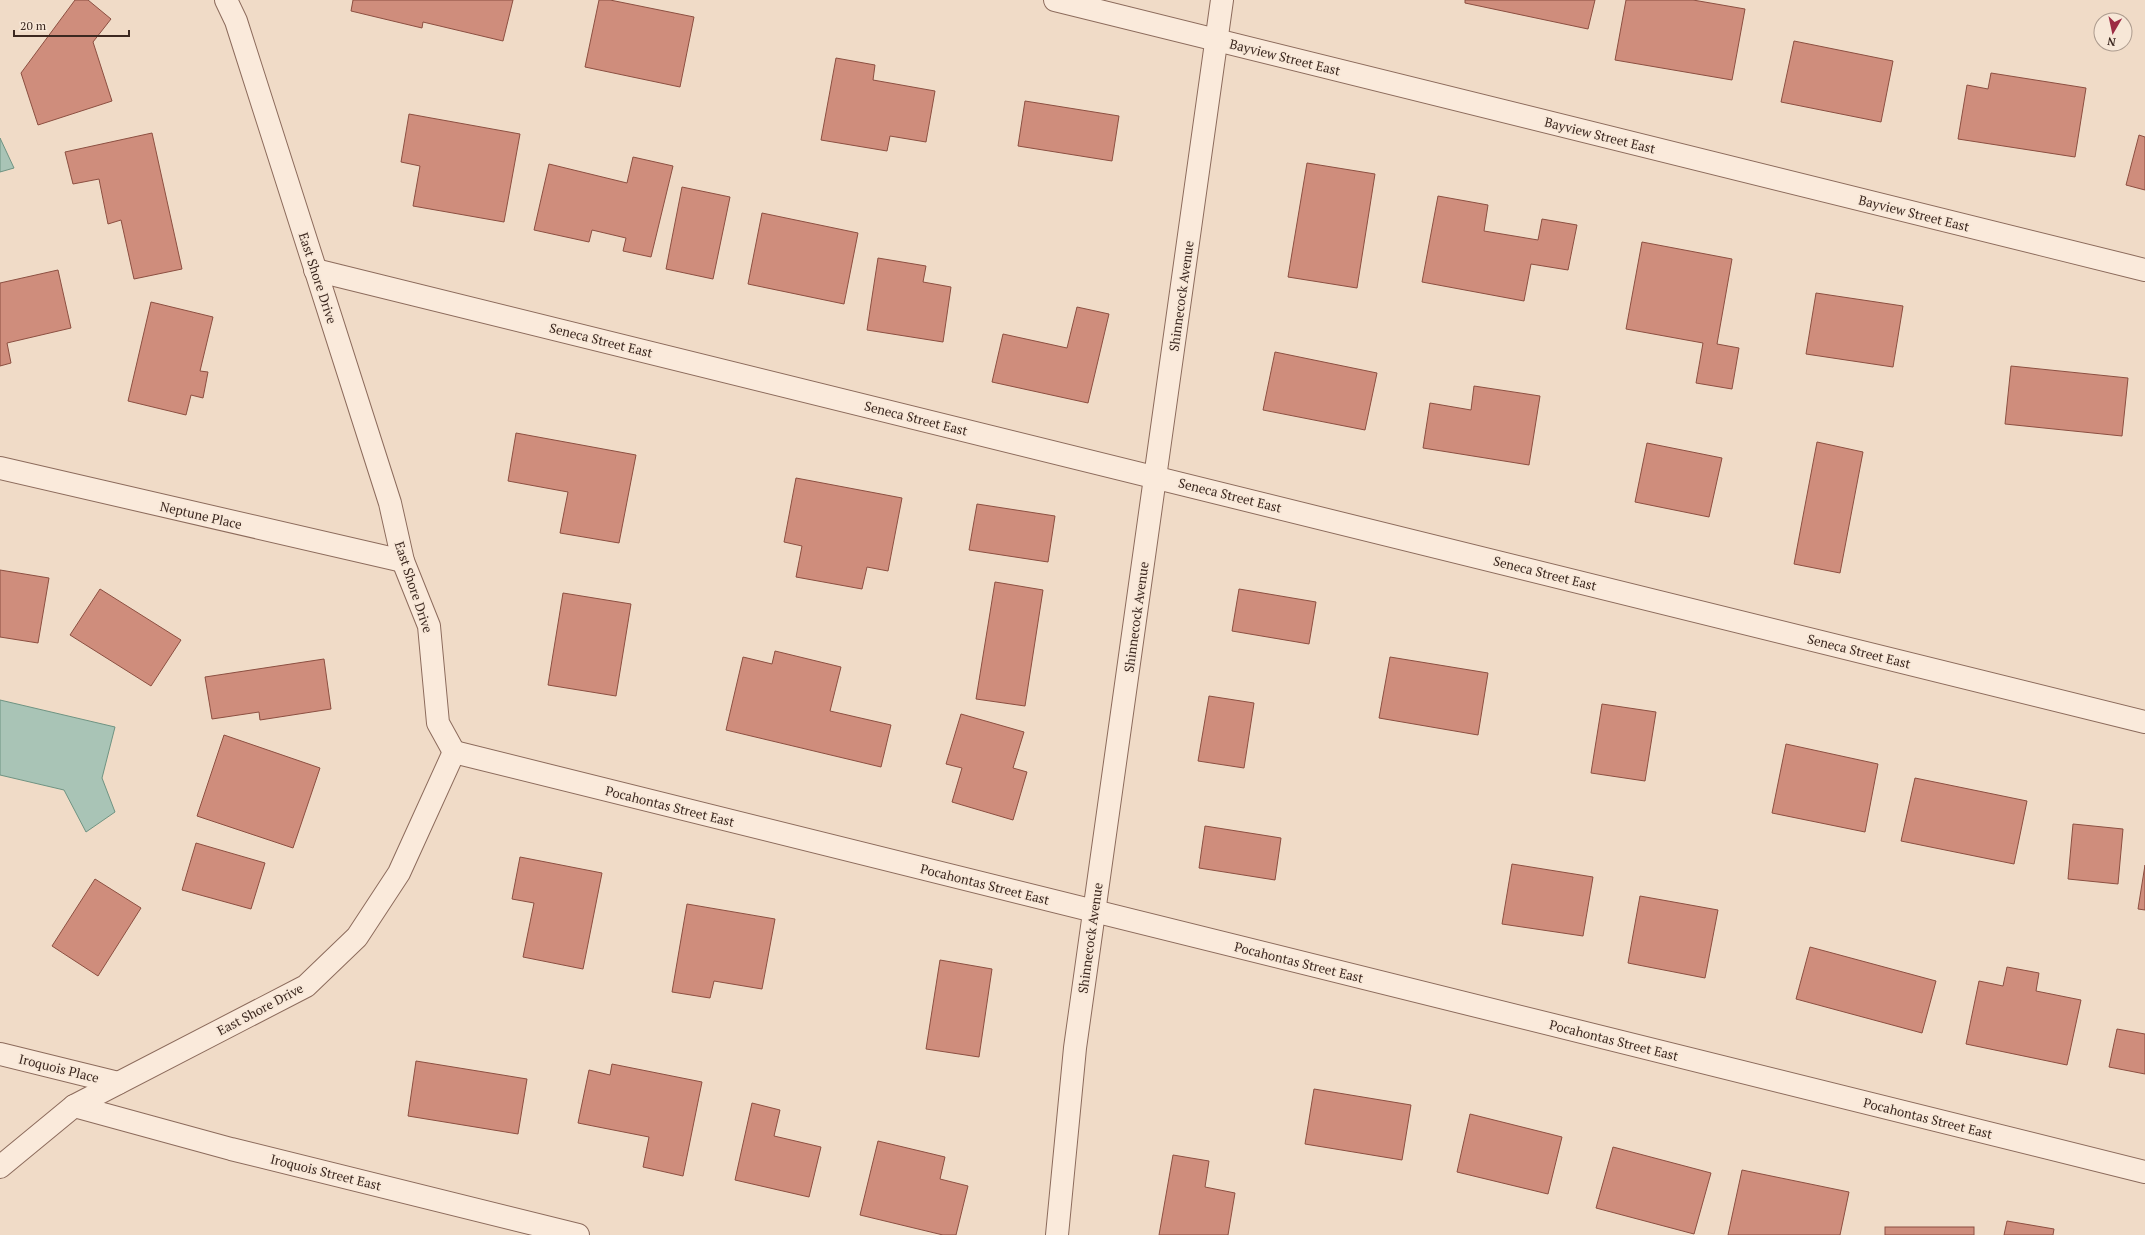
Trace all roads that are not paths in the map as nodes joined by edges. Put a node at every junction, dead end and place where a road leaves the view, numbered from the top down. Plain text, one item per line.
1 (226, 0) edge
2 (1055, 0) edge
3 (1222, 0) edge
4 (1217, 40) junction
5 (315, 270) junction
6 (2145, 270) edge
7 (0, 468) edge
8 (1156, 477) junction
9 (403, 562) junction
10 (2145, 722) edge
11 (454, 752) junction
12 (1094, 911) junction
13 (0, 1054) edge
14 (118, 1083) junction
15 (74, 1106) junction
16 (0, 1167) edge
17 (2145, 1172) edge
18 (578, 1235) edge
19 (1057, 1235) edge

1 - 5 street, East Shore Drive
2 - 4 street, Bayview Street East
3 - 4 street, Shinnecock Avenue
4 - 6 street, Bayview Street East
4 - 8 street, Shinnecock Avenue
5 - 8 street, Seneca Street East
5 - 9 street, East Shore Drive
7 - 9 street, Neptune Place
8 - 10 street, Seneca Street East
8 - 12 street, Shinnecock Avenue
9 - 11 street, East Shore Drive
11 - 12 street, Pocahontas Street East
11 - 14 street, East Shore Drive
12 - 17 street, Pocahontas Street East
12 - 19 street, Shinnecock Avenue
13 - 14 street, Iroquois Place
14 - 15 street, East Shore Drive
15 - 16 street, East Shore Drive
15 - 18 street, Iroquois Street East

